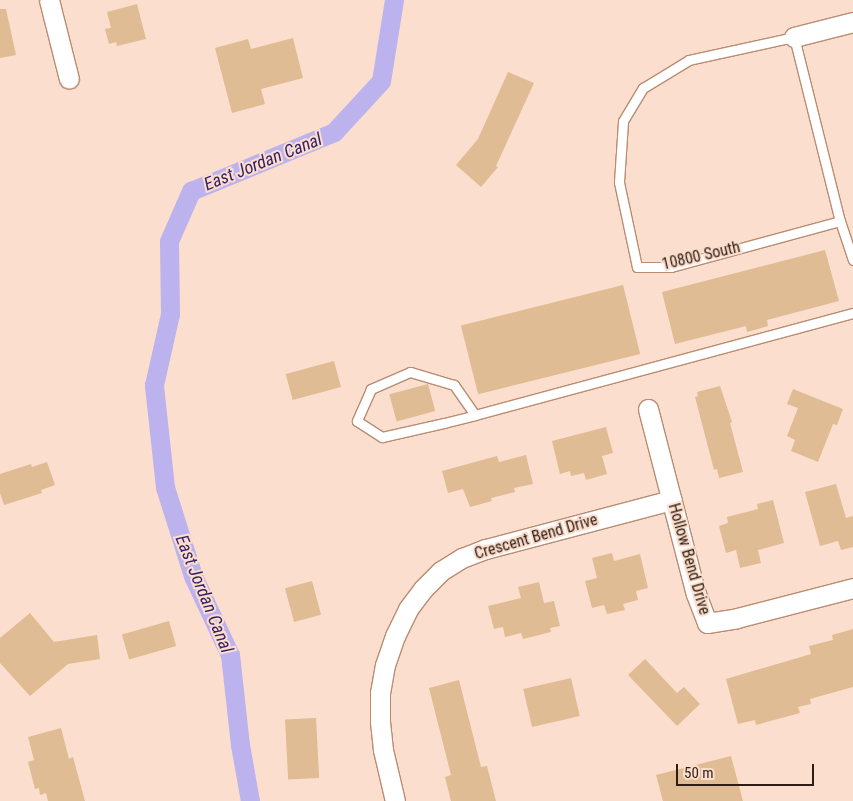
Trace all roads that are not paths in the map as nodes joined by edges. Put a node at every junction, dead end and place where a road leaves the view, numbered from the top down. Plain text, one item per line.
1 (49, 0) edge
2 (853, 22) edge
3 (794, 37) junction
4 (69, 79) dead end
5 (840, 221) junction
6 (853, 260) edge
7 (853, 313) edge
8 (648, 409) dead end
9 (474, 414) junction
10 (672, 500) junction
11 (853, 588) edge
12 (395, 801) edge

1 - 4 street
2 - 3 street, 10800 South
3 - 5 lane
3 - 5 lane, 10800 South
5 - 6 lane
7 - 9 lane
8 - 10 street, Hollow Bend Drive
9 - 9 lane
10 - 11 street, Hollow Bend Drive
10 - 12 street, Crescent Bend Drive

